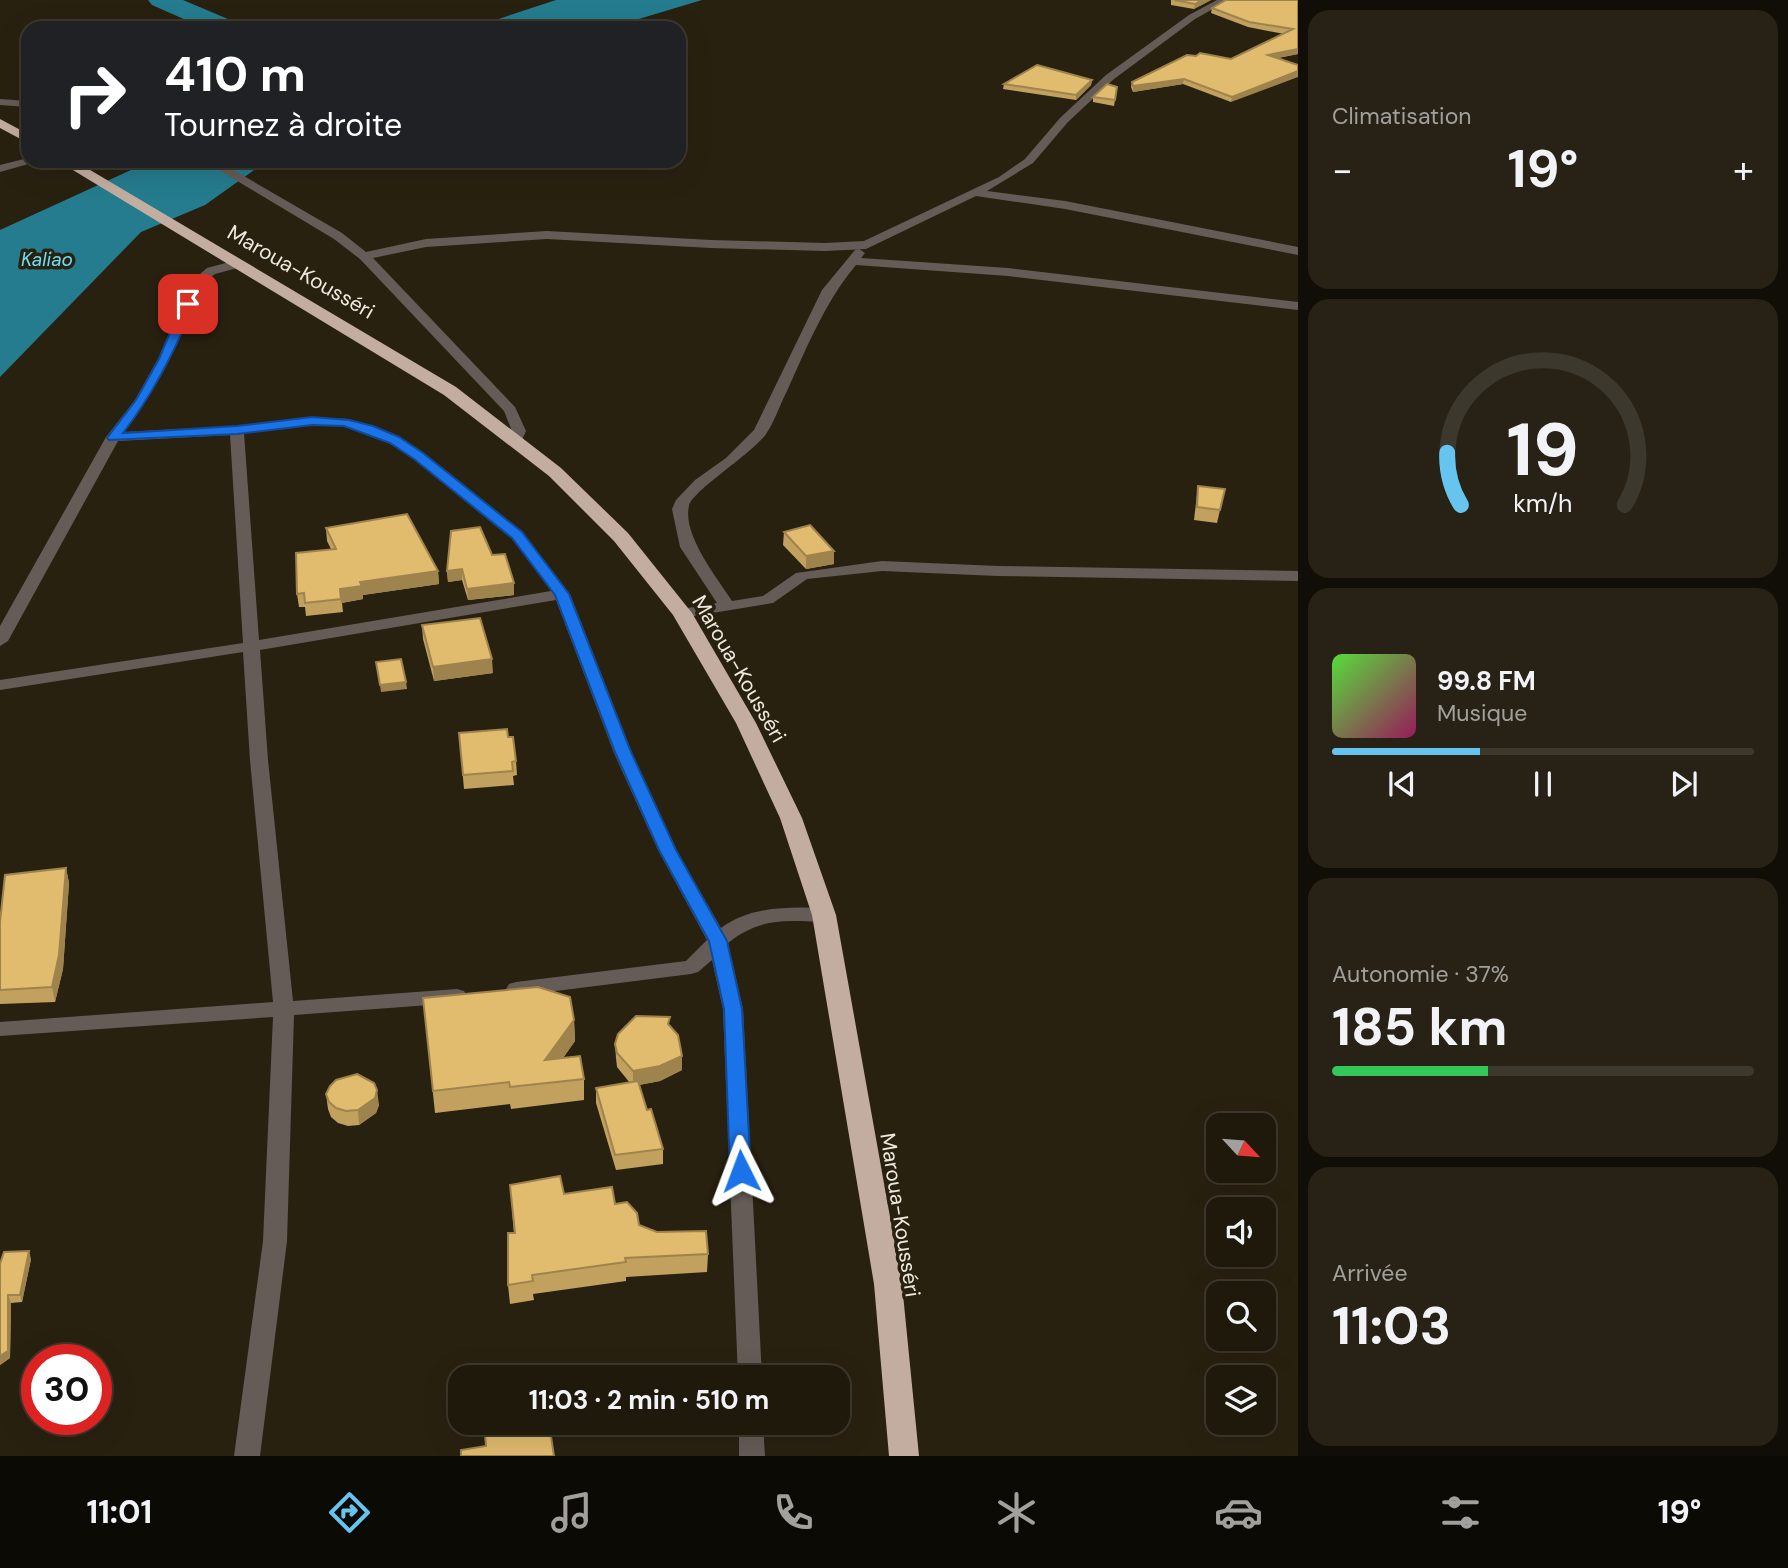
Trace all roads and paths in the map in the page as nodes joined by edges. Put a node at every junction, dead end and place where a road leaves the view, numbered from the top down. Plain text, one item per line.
1 (1224, 0) edge
2 (0, 102) edge
3 (21, 104) edge
4 (0, 123) edge
5 (21, 135) edge
6 (0, 158) edge
7 (21, 164) edge
8 (14, 166) junction
9 (77, 168) edge
10 (222, 168) edge
11 (0, 169) edge
12 (976, 193) junction
13 (866, 244) junction
14 (1298, 251) edge
15 (365, 256) junction
16 (853, 261) junction
17 (237, 264) junction
18 (1298, 306) edge
19 (237, 430) junction
20 (113, 438) junction
21 (515, 441) junction
22 (1298, 576) edge
23 (562, 594) junction
24 (727, 605) junction
25 (682, 613) junction
26 (0, 642) edge
27 (253, 646) junction
28 (0, 685) edge
29 (824, 915) junction
30 (718, 941) junction
31 (500, 991) edge
32 (473, 994) edge
33 (284, 1009) junction
34 (0, 1029) edge
35 (749, 1365) edge
36 (751, 1435) edge
37 (247, 1456) edge
38 (752, 1456) edge
39 (904, 1456) edge

1 - 12 street
2 - 3 street
4 - 5 highway
6 - 8 street
7 - 8 street
8 - 11 street
9 - 17 highway, Maroua-Kousséri
10 - 15 street
12 - 13 street
12 - 14 street
13 - 15 street
13 - 16 street
15 - 21 street
16 - 18 street
16 - 24 street
17 - 20 street
17 - 21 highway, Maroua-Kousséri
19 - 20 street
19 - 23 street
19 - 27 street
20 - 26 street
21 - 25 highway, Maroua-Kousséri
22 - 24 street
23 - 27 street
23 - 30 street
24 - 25 street
25 - 29 highway, Maroua-Kousséri
27 - 28 street
27 - 33 street
29 - 30 street
29 - 39 highway, Maroua-Kousséri
30 - 31 street
30 - 35 street
32 - 33 street
33 - 34 street
33 - 37 street
36 - 38 street

